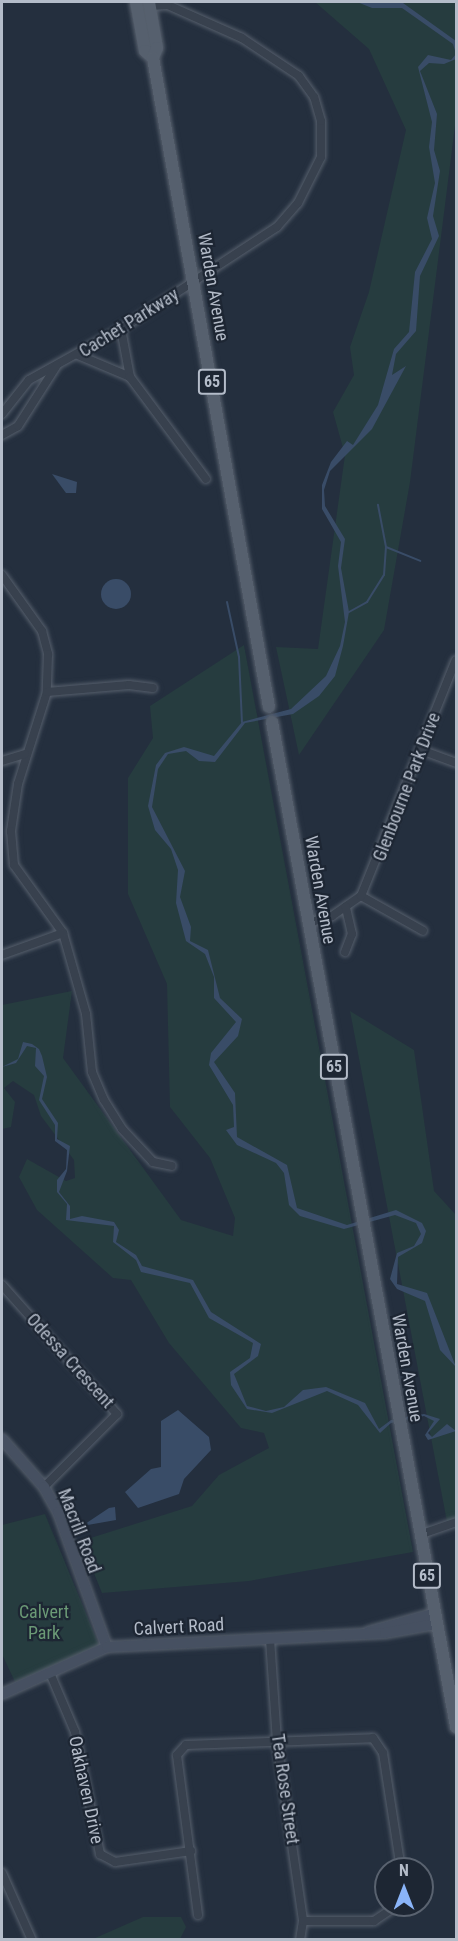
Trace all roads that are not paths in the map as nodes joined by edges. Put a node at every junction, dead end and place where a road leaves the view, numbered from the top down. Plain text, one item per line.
1 (136, 2) edge
2 (149, 4) edge
3 (153, 58) junction
4 (194, 282) junction
5 (121, 329) junction
6 (78, 355) junction
7 (57, 364) junction
8 (130, 376) junction
9 (2, 414) edge
10 (2, 435) edge
11 (206, 479) dead end
12 (2, 575) edge
13 (456, 660) edge
14 (153, 688) dead end
15 (47, 692) junction
16 (269, 707) joint
17 (272, 722) joint
18 (421, 750) junction
19 (25, 754) junction
20 (2, 761) edge
21 (456, 763) edge
22 (361, 896) junction
23 (346, 907) junction
24 (308, 923) junction
25 (423, 931) dead end
26 (63, 933) junction
27 (345, 952) dead end
28 (2, 956) edge
29 (171, 1166) dead end
30 (2, 1285) edge
31 (2, 1439) edge
32 (44, 1486) junction
33 (456, 1522) edge
34 (419, 1535) junction
35 (434, 1619) junction
36 (270, 1639) junction
37 (107, 1647) junction
38 (50, 1673) junction
39 (2, 1694) edge
40 (456, 1727) edge
41 (277, 1742) junction
42 (191, 1851) junction
43 (399, 1857) edge
44 (2, 1873) edge
45 (198, 1915) dead end
46 (380, 1917) edge
47 (303, 1921) junction
48 (32, 1940) edge
49 (300, 1940) edge

1 - 3 main road, Warden Avenue / 65
2 - 3 main road, Warden Avenue / 65
2 - 4 street, Cachet Parkway
3 - 4 main road, Warden Avenue / 65
4 - 5 street, Cachet Parkway
4 - 16 main road, Warden Avenue / 65
5 - 6 street, Cachet Parkway
5 - 8 street
6 - 7 street, Cachet Parkway
6 - 8 street
7 - 9 street, Cachet Parkway
7 - 10 street, Cachet Parkway
8 - 11 street
12 - 15 street
13 - 18 street, Glenbourne Park Drive
14 - 15 street
15 - 19 street
16 - 17 street, Warden Avenue / 65
17 - 24 main road, Warden Avenue / 65
18 - 21 street
18 - 22 street, Glenbourne Park Drive
19 - 20 street
19 - 26 street
22 - 23 street
22 - 25 street
23 - 24 street
23 - 27 street
24 - 34 main road, Warden Avenue / 65
26 - 28 street
26 - 29 street
30 - 32 street, Odessa Crescent
31 - 32 street, Macrill Road
32 - 37 street, Macrill Road
33 - 34 street
34 - 35 main road, Warden Avenue / 65
35 - 36 street, Calvert Road
35 - 40 main road, Warden Avenue / 65
36 - 37 street, Calvert Road
36 - 41 street, Tea Rose Street
37 - 38 street, Calvert Road
38 - 39 street, Calvert Road
38 - 42 street, Oakhaven Drive
41 - 42 street
41 - 43 street
41 - 47 street, Tea Rose Street
42 - 45 street
44 - 48 street
46 - 47 street
47 - 49 street, Tea Rose Street

